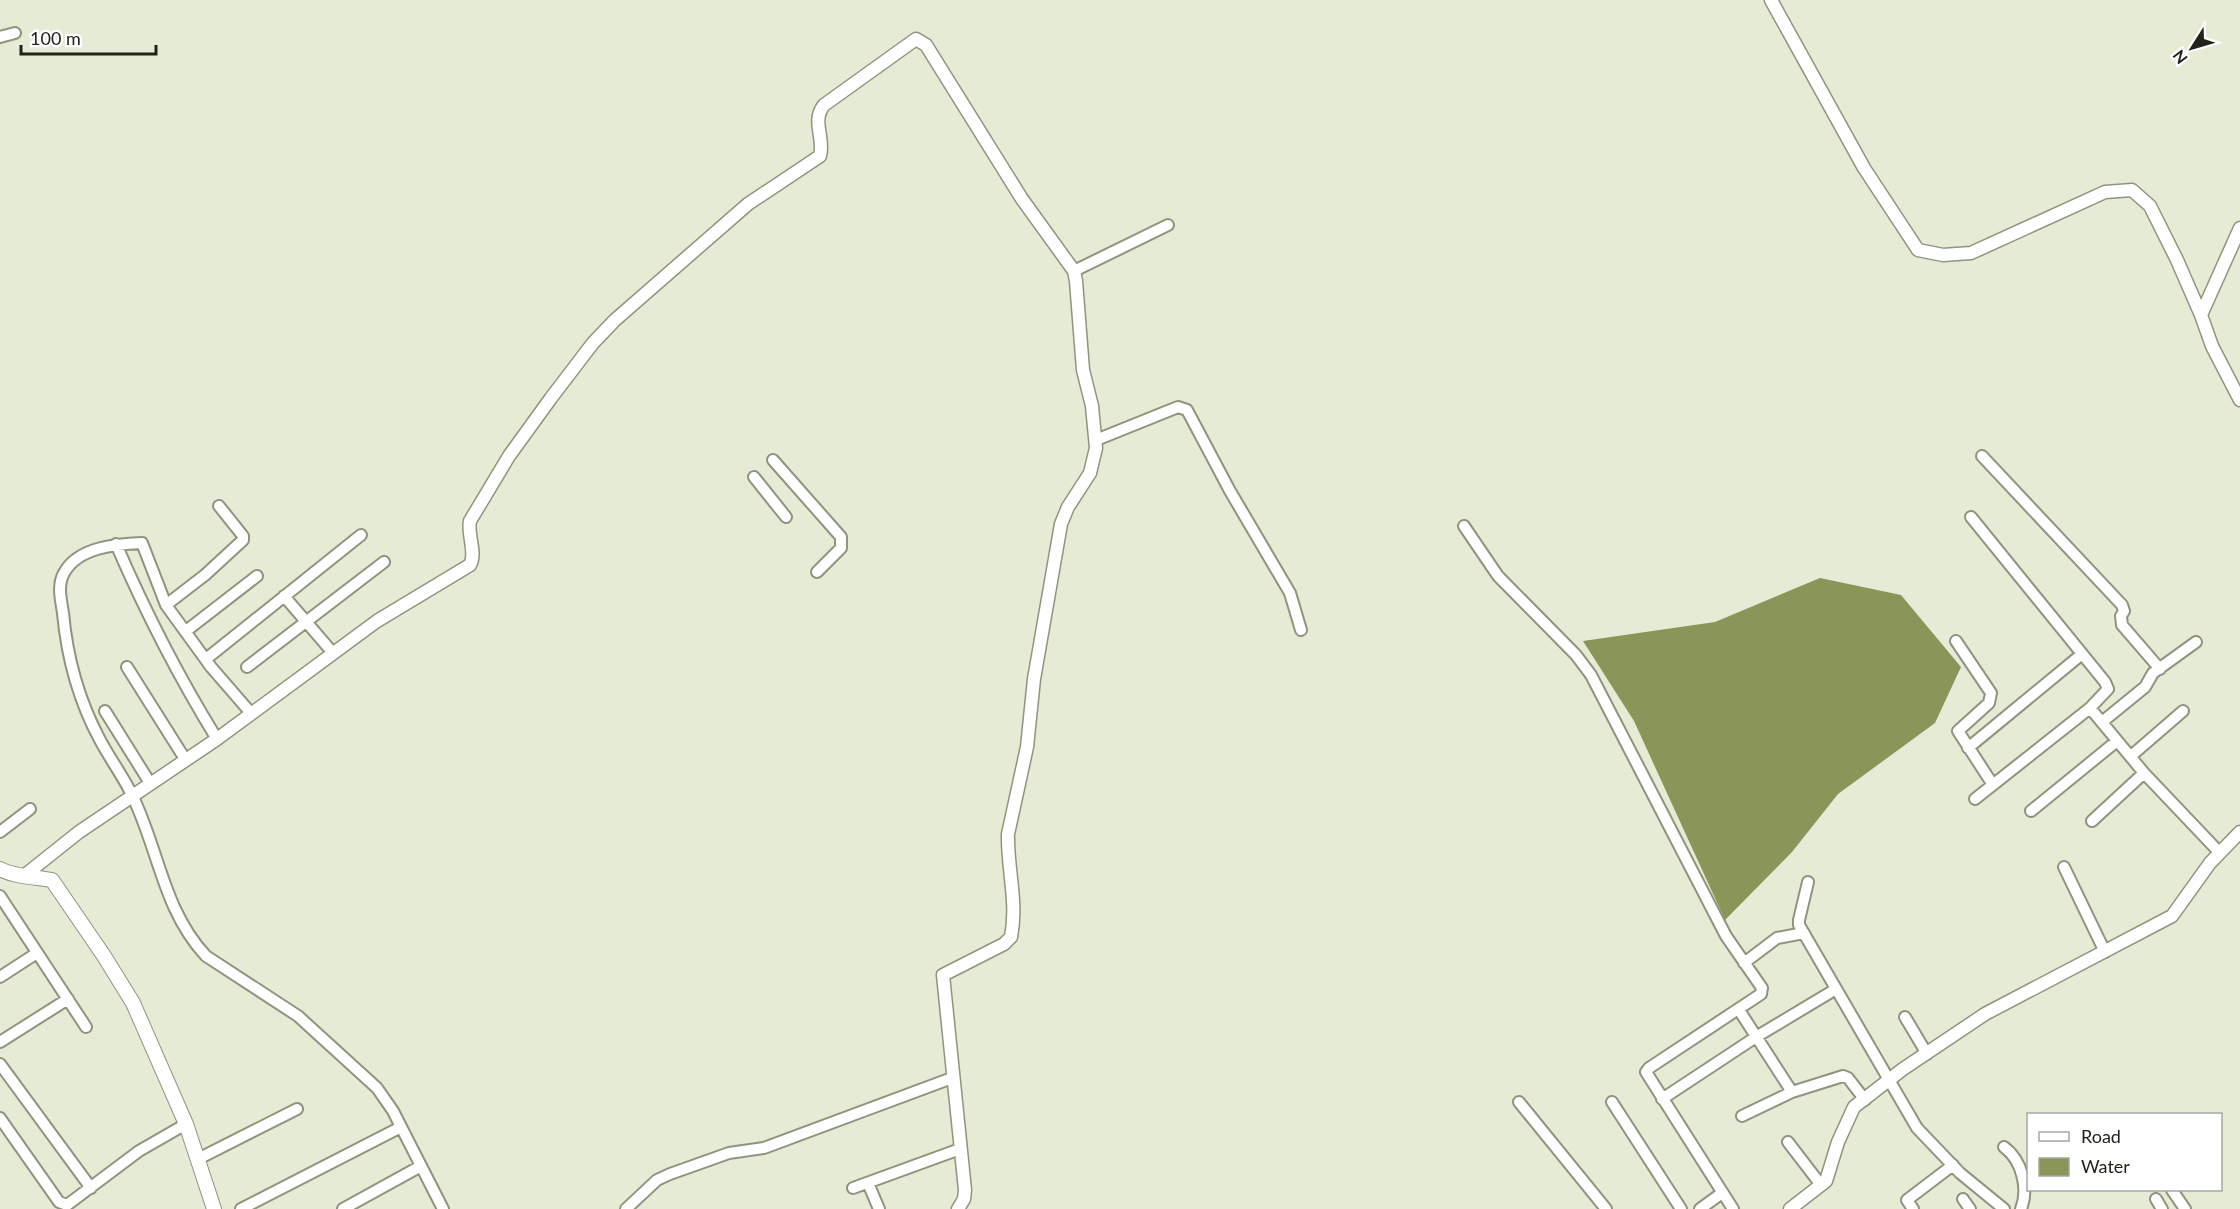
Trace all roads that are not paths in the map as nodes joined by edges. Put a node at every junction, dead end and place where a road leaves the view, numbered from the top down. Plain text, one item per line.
1 (1771, 0) edge
2 (15, 33) dead end
3 (0, 37) edge
4 (1168, 225) dead end
5 (2240, 228) edge
6 (1074, 271) junction
7 (2201, 315) junction
8 (2240, 400) edge
9 (1096, 440) junction
10 (1982, 456) dead end
11 (773, 460) dead end
12 (754, 477) dead end
13 (219, 506) dead end
14 (786, 517) dead end
15 (1971, 517) dead end
16 (1464, 526) dead end
17 (361, 535) dead end
18 (116, 544) junction
19 (384, 562) dead end
20 (817, 573) dead end
21 (257, 576) dead end
22 (284, 596) junction
23 (166, 605) junction
24 (306, 621) junction
25 (1301, 630) dead end
26 (186, 631) junction
27 (1956, 641) dead end
28 (2196, 642) dead end
29 (333, 653) junction
30 (2082, 654) junction
31 (206, 659) junction
32 (127, 667) dead end
33 (247, 667) dead end
34 (2160, 669) junction
35 (2090, 708) junction
36 (105, 711) dead end
37 (2183, 711) dead end
38 (250, 712) junction
39 (2102, 722) junction
40 (217, 739) junction
41 (2117, 741) junction
42 (1968, 747) junction
43 (2131, 756) junction
44 (185, 759) junction
45 (2144, 773) junction
46 (150, 783) junction
47 (1993, 785) junction
48 (132, 795) junction
49 (1975, 799) dead end
50 (30, 809) dead end
51 (2031, 811) dead end
52 (2092, 821) dead end
53 (0, 832) edge
54 (2240, 832) edge
55 (2219, 852) junction
56 (2064, 867) dead end
57 (0, 869) edge
58 (25, 875) junction
59 (1808, 882) dead end
60 (2, 902) edge
61 (1804, 933) junction
62 (2105, 952) junction
63 (37, 953) junction
64 (1744, 963) junction
65 (0, 977) edge
66 (1836, 989) junction
67 (68, 999) junction
68 (1739, 1010) junction
69 (1905, 1017) dead end
70 (86, 1027) dead end
71 (1756, 1037) junction
72 (0, 1042) edge
73 (1927, 1054) junction
74 (0, 1064) edge
75 (952, 1078) junction
76 (1889, 1082) junction
77 (1792, 1092) junction
78 (1662, 1099) junction
79 (1865, 1100) junction
80 (1519, 1102) dead end
81 (1612, 1102) dead end
82 (297, 1109) dead end
83 (1742, 1116) dead end
84 (0, 1118) edge
85 (186, 1124) junction
86 (401, 1127) junction
87 (1788, 1142) dead end
88 (2004, 1147) dead end
89 (960, 1149) junction
90 (198, 1159) junction
91 (1953, 1165) junction
92 (421, 1166) junction
93 (868, 1183) junction
94 (1821, 1185) junction
95 (91, 1188) junction
96 (853, 1188) dead end
97 (2173, 1191) edge
98 (1722, 1193) junction
99 (1963, 1199) dead end
100 (2156, 1199) dead end
101 (65, 1207) edge
102 (438, 1207) edge
103 (214, 1209) edge
104 (241, 1209) edge
105 (343, 1209) edge
106 (626, 1209) edge
107 (879, 1209) edge
108 (958, 1209) edge
109 (1606, 1209) edge
110 (1681, 1209) edge
111 (1700, 1209) edge
112 (1733, 1209) edge
113 (1790, 1209) edge
114 (1913, 1209) edge
115 (1970, 1209) edge
116 (2004, 1209) edge
117 (2021, 1209) edge
118 (2162, 1209) edge
119 (2185, 1209) edge

1 - 7 street
2 - 3 street
4 - 6 street
5 - 7 street
6 - 9 street
6 - 29 street
7 - 8 street
9 - 25 street
9 - 75 street
10 - 34 street
11 - 20 street
12 - 14 street
13 - 23 street
15 - 30 street
16 - 64 street
17 - 22 street
18 - 23 street
18 - 40 street
18 - 48 street
19 - 24 street
21 - 26 street
22 - 24 street
22 - 31 street
23 - 26 street
24 - 29 street
24 - 33 street
26 - 31 street
27 - 42 street
28 - 34 street
29 - 38 street
30 - 35 street
30 - 42 street
31 - 38 street
32 - 44 street
34 - 39 street
35 - 39 street
35 - 47 street
36 - 46 street
37 - 43 street
38 - 40 street
39 - 41 street
40 - 44 street
41 - 43 street
41 - 51 street
42 - 47 street
43 - 45 street
44 - 46 street
45 - 52 street
45 - 55 street
46 - 48 street
47 - 49 street
48 - 58 street
48 - 86 street
50 - 53 street
54 - 55 street
55 - 62 street
56 - 62 street
57 - 58 main road
58 - 85 main road
59 - 61 street
60 - 63 street
61 - 64 street
61 - 66 street
62 - 73 street
63 - 65 street
63 - 67 street
64 - 68 street
66 - 71 street
66 - 76 street
67 - 70 street
67 - 72 street
68 - 71 street
68 - 78 street
69 - 73 street
71 - 77 street
71 - 78 street
73 - 76 street
74 - 95 street
75 - 89 street
75 - 106 street
76 - 79 street
76 - 91 street
77 - 79 street
77 - 83 street
78 - 98 street
79 - 94 street
80 - 109 street
81 - 110 street
82 - 90 street
84 - 101 street
85 - 90 main road
85 - 95 street
86 - 92 street
86 - 104 street
87 - 94 street
88 - 117 street
89 - 93 street
89 - 108 street
90 - 103 main road
91 - 114 street
91 - 116 street
92 - 102 street
92 - 105 street
93 - 96 street
93 - 107 street
94 - 113 street
95 - 101 street
97 - 119 street
98 - 111 street
98 - 112 street
99 - 115 street
100 - 118 street

